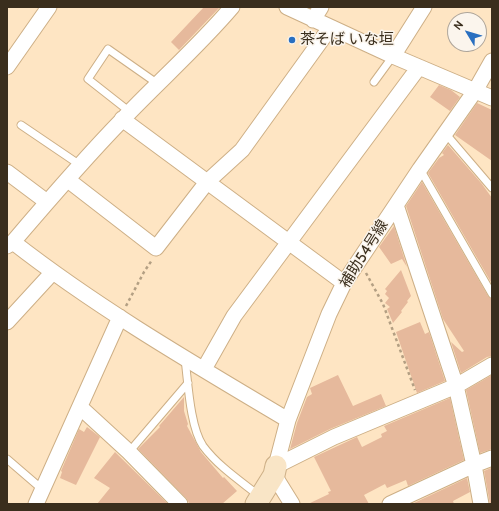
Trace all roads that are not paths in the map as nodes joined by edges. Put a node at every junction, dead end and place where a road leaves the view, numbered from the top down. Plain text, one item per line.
1 (49, 7) edge
2 (232, 7) edge
3 (287, 7) edge
4 (424, 7) edge
5 (317, 13) edge
6 (330, 28) junction
7 (393, 56) junction
8 (492, 61) edge
9 (7, 67) edge
10 (419, 67) junction
11 (374, 82) dead end
12 (158, 84) junction
13 (475, 91) junction
14 (492, 98) edge
15 (126, 115) junction
16 (21, 125) dead end
17 (445, 132) junction
18 (80, 165) junction
19 (420, 169) junction
20 (7, 172) edge
21 (68, 180) junction
22 (207, 182) junction
23 (492, 188) edge
24 (47, 202) junction
25 (396, 205) junction
26 (9, 242) edge
27 (289, 242) junction
28 (52, 273) junction
29 (344, 283) junction
30 (492, 294) edge
31 (120, 317) junction
32 (7, 322) edge
33 (184, 357) junction
34 (492, 365) edge
35 (204, 369) junction
36 (188, 383) junction
37 (456, 386) junction
38 (80, 406) junction
39 (288, 420) junction
40 (129, 452) junction
41 (492, 458) edge
42 (7, 459) edge
43 (474, 465) junction
44 (275, 471) junction
45 (43, 490) junction
46 (258, 500) edge
47 (36, 504) edge
48 (180, 504) edge
49 (292, 504) edge
50 (390, 504) edge
51 (482, 504) edge

1 - 9 street
2 - 12 street
3 - 5 street
4 - 7 street
5 - 6 street
6 - 7 street
6 - 22 street
7 - 10 street
7 - 11 lane
8 - 13 street, 補助54号線
10 - 13 street
10 - 27 street
12 - 15 street
12 - 15 lane
13 - 14 street
13 - 17 street, 補助54号線
15 - 18 street
15 - 22 street
16 - 18 lane
17 - 19 street, 補助54号線
17 - 23 lane
18 - 21 street
19 - 25 street, 補助54号線
19 - 30 lane
20 - 24 street
21 - 22 street
21 - 24 street
22 - 27 street
24 - 26 street
25 - 29 street, 補助54号線
25 - 37 street
26 - 28 street
27 - 29 street
27 - 35 street
28 - 31 street
28 - 32 street
29 - 39 street, 補助54号線
31 - 33 street
31 - 38 street
33 - 35 street
33 - 36 lane
34 - 37 street
35 - 39 street
36 - 40 lane
36 - 46 lane
37 - 43 street
37 - 44 street
38 - 40 street
38 - 45 street
39 - 44 street, 補助54号線
40 - 48 street
41 - 43 street
42 - 45 lane
43 - 50 street
43 - 51 street
44 - 46 street
44 - 49 street
45 - 47 street

